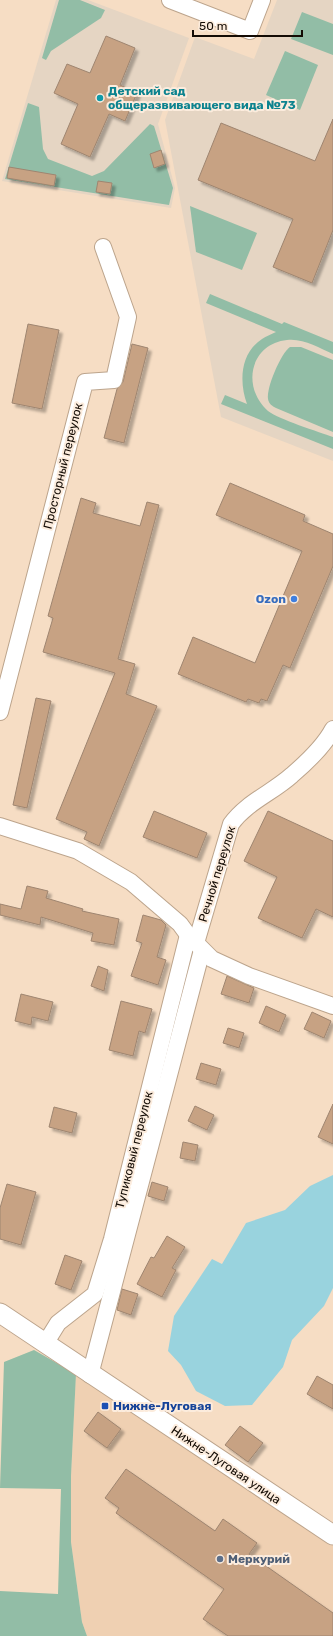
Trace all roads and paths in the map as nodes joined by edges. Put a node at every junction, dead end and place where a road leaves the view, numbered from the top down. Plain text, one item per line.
1 (170, 0) edge
2 (262, 0) edge
3 (103, 247) dead end
4 (0, 712) edge
5 (333, 729) edge
6 (0, 826) edge
7 (195, 943) junction
8 (333, 1006) edge
9 (0, 1313) edge
10 (45, 1344) junction
11 (90, 1375) junction
12 (333, 1536) edge

1 - 2 street
3 - 4 street, Просторный переулок
5 - 7 street, Речной переулок
6 - 7 street
7 - 8 street
7 - 10 street, Тупиковый переулок
7 - 11 street, Тупиковый переулок
9 - 10 street, Нижне-Луговая улица
10 - 11 street, Нижне-Луговая улица
11 - 12 street, Нижне-Луговая улица

